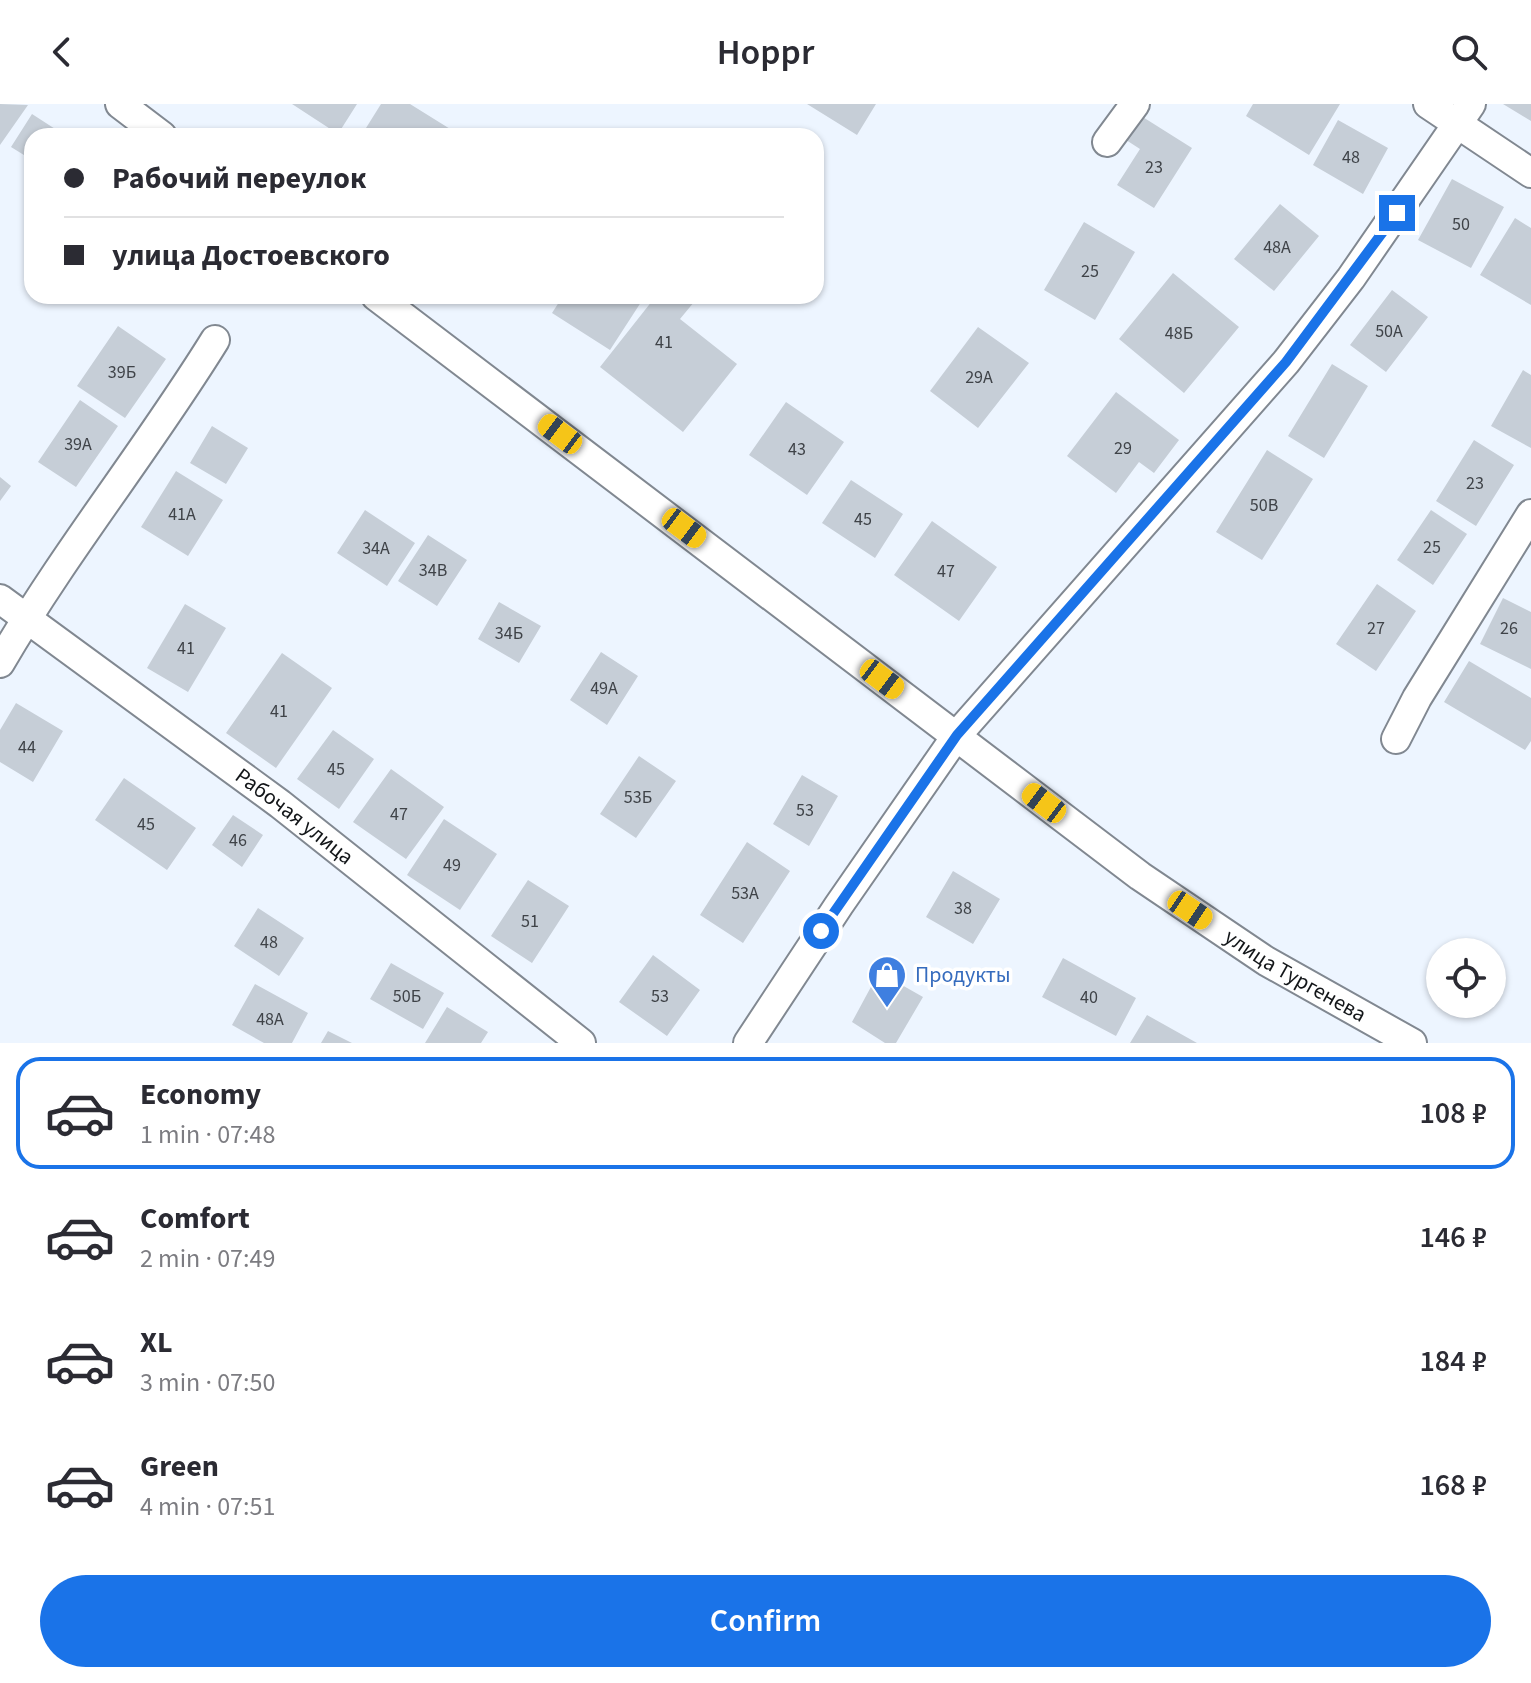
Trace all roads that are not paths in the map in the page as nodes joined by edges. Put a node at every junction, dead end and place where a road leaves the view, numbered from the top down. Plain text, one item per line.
1 (120, 104) edge
2 (1135, 104) edge
3 (1428, 104) edge
4 (1464, 114) edge
5 (152, 128) edge
6 (1107, 142) dead end
7 (1531, 173) edge
8 (387, 304) edge
9 (215, 340) dead end
10 (1531, 514) edge
11 (0, 599) edge
12 (25, 619) junction
13 (0, 663) edge
14 (957, 735) junction
15 (1396, 739) dead end
16 (581, 1043) edge
17 (748, 1043) edge
18 (1412, 1043) edge

1 - 5 street
2 - 6 street
3 - 4 street
4 - 7 street
4 - 14 street
8 - 14 street, улица Тургенева
9 - 12 street
10 - 15 street
11 - 12 street, Рабочая улица
12 - 13 street
12 - 16 street, Рабочая улица
14 - 17 street
14 - 18 street, улица Тургенева

